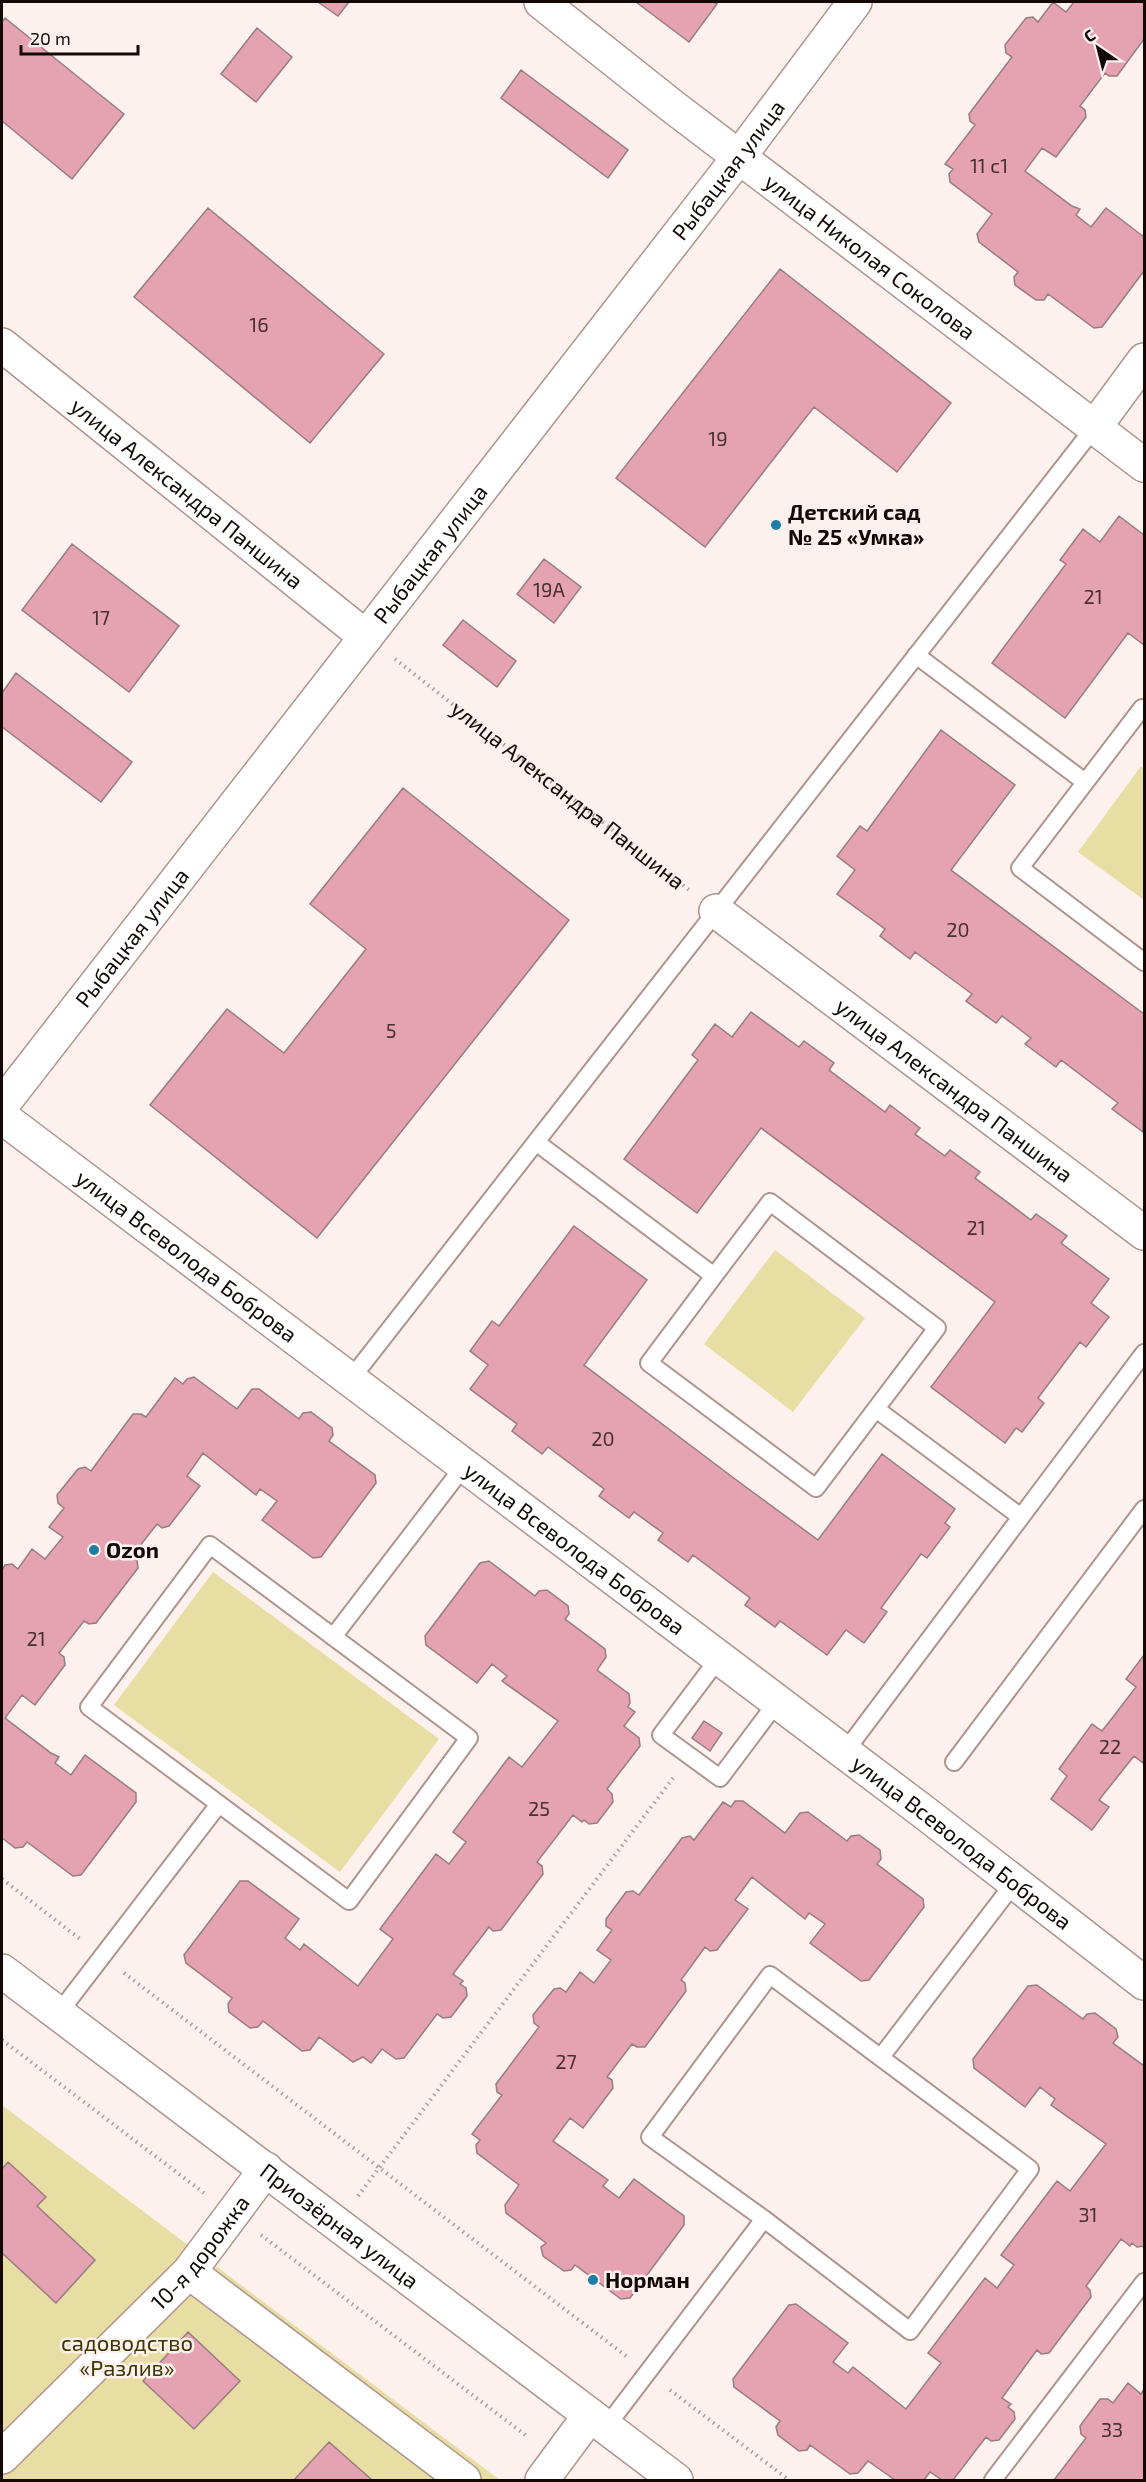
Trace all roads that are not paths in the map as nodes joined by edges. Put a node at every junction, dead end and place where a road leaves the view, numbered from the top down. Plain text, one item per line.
1 (540, 2) edge
2 (855, 2) edge
3 (739, 157) junction
4 (2, 345) edge
5 (1144, 360) edge
6 (1094, 428) junction
7 (1144, 465) edge
8 (366, 637) junction
9 (916, 655) junction
10 (1144, 710) edge
11 (1085, 782) junction
12 (716, 911) junction
13 (1144, 962) edge
14 (2, 1105) edge
15 (2, 1117) edge
16 (536, 1142) junction
17 (1144, 1233) edge
18 (714, 1276) junction
19 (1144, 1353) edge
20 (350, 1380) junction
21 (876, 1409) junction
22 (464, 1466) junction
23 (1144, 1509) edge
24 (1021, 1517) junction
25 (333, 1637) junction
26 (719, 1658) junction
27 (777, 1702) junction
28 (844, 1753) junction
29 (954, 1762) dead end
30 (219, 1804) junction
31 (1014, 1883) junction
32 (2, 1971) edge
33 (1144, 1983) edge
34 (58, 2014) junction
35 (881, 2057) junction
36 (266, 2169) junction
37 (764, 2219) junction
38 (189, 2272) junction
39 (1144, 2282) edge
40 (598, 2421) junction
41 (2, 2457) edge
42 (549, 2470) edge
43 (464, 2481) edge
44 (676, 2481) edge
45 (993, 2481) edge

1 - 3 street, улица Николая Соколова
2 - 3 street, Рыбацкая улица
3 - 6 street, улица Николая Соколова
3 - 8 street, Рыбацкая улица
4 - 8 street, улица Александра Паншина
5 - 6 street
6 - 7 street, улица Николая Соколова
6 - 9 lane
8 - 14 street, Рыбацкая улица
9 - 11 lane
9 - 12 lane
10 - 11 lane
11 - 13 lane
12 - 16 lane
12 - 17 street, улица Александра Паншина
15 - 20 street, улица Всеволода Боброва
16 - 18 lane
16 - 20 lane
18 - 21 lane
18 - 21 lane
19 - 24 lane
20 - 22 street, улица Всеволода Боброва
21 - 24 lane
22 - 25 lane
22 - 26 street, улица Всеволода Боброва
23 - 29 lane
24 - 28 lane
25 - 30 lane
25 - 30 lane
26 - 27 street, улица Всеволода Боброва
26 - 27 lane
27 - 28 street, улица Всеволода Боброва
28 - 31 street, улица Всеволода Боброва
30 - 34 lane
31 - 33 street, улица Всеволода Боброва
31 - 35 lane
32 - 34 street, Приозёрная улица
34 - 36 street, Приозёрная улица
35 - 37 lane
35 - 37 lane
36 - 38 street, 10-я дорожка
36 - 40 street, Приозёрная улица
37 - 40 lane
38 - 41 street, 10-я дорожка
38 - 43 street
39 - 45 lane
40 - 42 street
40 - 44 street, Приозёрная улица

